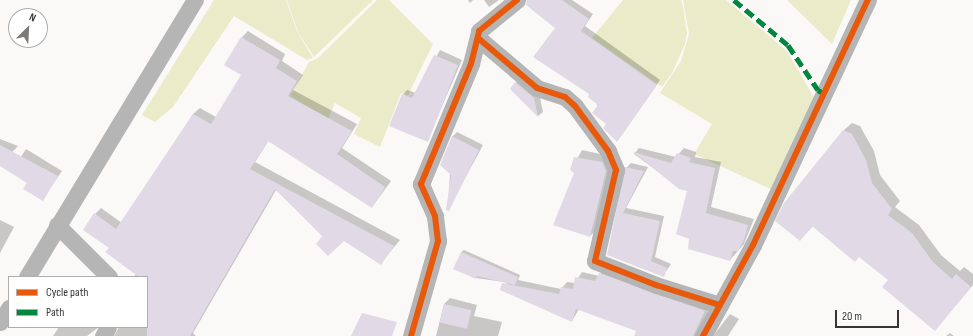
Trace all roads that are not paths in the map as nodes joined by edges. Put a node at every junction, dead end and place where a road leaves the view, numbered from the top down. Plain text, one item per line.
1 (195, 0) edge
2 (517, 0) edge
3 (868, 0) edge
4 (478, 38) junction
5 (57, 225) junction
6 (29, 276) edge
7 (108, 276) edge
8 (720, 305) junction
9 (8, 310) edge
10 (0, 322) edge
11 (411, 336) edge
12 (703, 336) edge

1 - 5 street
2 - 4 street
3 - 8 street
4 - 8 street
4 - 11 street
5 - 6 street
5 - 7 street
8 - 12 street
9 - 10 street

